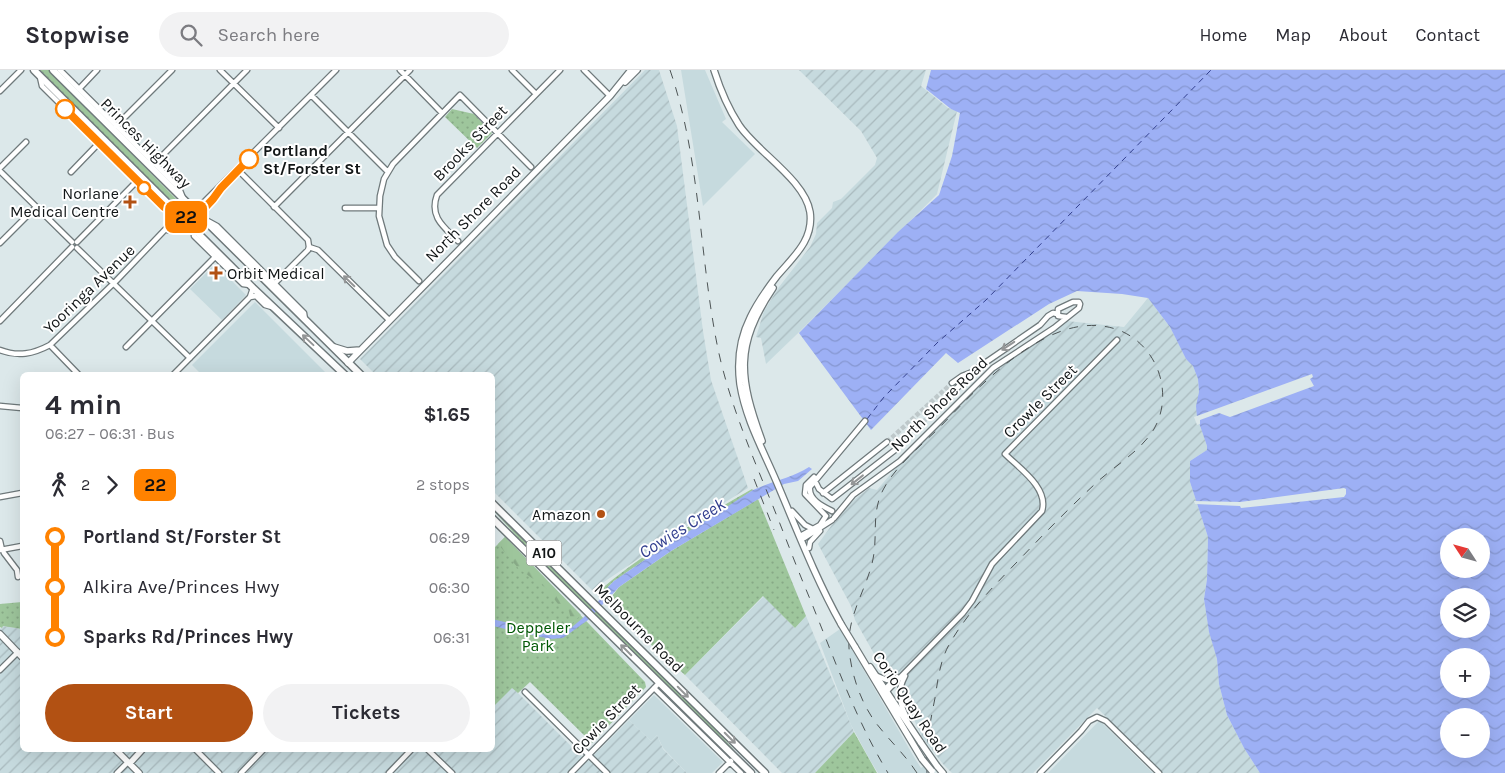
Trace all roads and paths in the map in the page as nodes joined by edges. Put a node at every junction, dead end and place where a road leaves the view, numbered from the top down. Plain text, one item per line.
1 (21, 70) edge
2 (34, 70) edge
3 (52, 70) edge
4 (60, 70) edge
5 (97, 70) edge
6 (172, 70) edge
7 (220, 70) edge
8 (247, 70) edge
9 (336, 70) edge
10 (400, 70) edge
11 (410, 70) edge
12 (512, 70) edge
13 (560, 70) edge
14 (584, 70) edge
15 (631, 70) edge
16 (637, 70) edge
17 (712, 70) edge
18 (405, 75) junction
19 (40, 76) junction
20 (234, 84) junction
21 (619, 86) junction
22 (79, 89) junction
23 (0, 91) edge
24 (536, 94) junction
25 (311, 95) junction
26 (610, 96) junction
27 (442, 113) junction
28 (116, 126) junction
29 (279, 128) junction
30 (348, 133) junction
31 (498, 133) junction
32 (26, 142) dead end
33 (99, 143) junction
34 (154, 164) junction
35 (531, 166) dead end
36 (0, 170) edge
37 (238, 170) junction
38 (71, 172) dead end
39 (388, 172) junction
40 (137, 181) junction
41 (185, 201) junction
42 (36, 207) junction
43 (274, 207) junction
44 (345, 208) dead end
45 (378, 208) junction
46 (189, 215) junction
47 (194, 230) junction
48 (458, 241) dead end
49 (0, 243) edge
50 (74, 245) junction
51 (310, 246) junction
52 (215, 256) junction
53 (419, 281) dead end
54 (274, 282) junction
55 (113, 283) junction
56 (251, 286) junction
57 (250, 297) junction
58 (273, 307) junction
59 (1057, 314) junction
60 (1066, 317) junction
61 (304, 320) junction
62 (389, 320) junction
63 (0, 321) edge
64 (152, 321) junction
65 (1052, 329) junction
66 (1117, 340) dead end
67 (50, 345) junction
68 (329, 345) junction
69 (126, 347) dead end
70 (0, 350) edge
71 (360, 350) junction
72 (190, 358) junction
73 (348, 363) junction
74 (977, 369) junction
75 (76, 372) edge
76 (176, 372) edge
77 (340, 372) edge
78 (342, 372) edge
79 (358, 372) edge
80 (952, 383) tunnel mouth
81 (957, 388) tunnel mouth
82 (0, 406) edge
83 (20, 408) edge
84 (864, 421) dead end
85 (887, 442) tunnel mouth
86 (895, 450) tunnel mouth
87 (814, 479) junction
88 (781, 492) junction
89 (20, 493) edge
90 (823, 493) junction
91 (0, 498) edge
92 (847, 502) junction
93 (495, 506) edge
94 (792, 511) junction
95 (832, 511) junction
96 (495, 515) edge
97 (826, 516) junction
98 (833, 519) junction
99 (495, 521) edge
100 (826, 525) junction
101 (813, 529) junction
102 (507, 532) junction
103 (802, 537) junction
104 (0, 541) edge
105 (20, 546) edge
106 (809, 548) junction
107 (2, 550) edge
108 (18, 577) dead end
109 (836, 616) junction
110 (0, 634) edge
111 (855, 647) junction
112 (20, 654) edge
113 (909, 668) junction
114 (0, 670) edge
115 (877, 676) junction
116 (897, 678) junction
117 (657, 686) junction
118 (525, 692) dead end
119 (885, 692) junction
120 (913, 731) junction
121 (742, 750) junction
122 (118, 752) edge
123 (140, 752) edge
124 (201, 752) edge
125 (261, 752) edge
126 (409, 752) edge
127 (430, 752) edge
128 (589, 755) junction
129 (732, 760) junction
130 (129, 763) junction
131 (932, 772) edge
132 (117, 773) edge
133 (139, 773) edge
134 (219, 773) edge
135 (241, 773) edge
136 (388, 773) edge
137 (452, 773) edge
138 (571, 773) edge
139 (607, 773) edge
140 (720, 773) edge
141 (740, 773) edge
142 (751, 773) edge
143 (767, 773) edge
144 (943, 773) edge
145 (1040, 773) edge
146 (1159, 773) edge

1 - 23 street
2 - 19 highway, Princes Highway
3 - 41 highway, Princes Highway
4 - 22 street
5 - 22 street
6 - 28 street
7 - 20 street
8 - 20 street
9 - 25 street, Yooringa Avenue
10 - 18 street
11 - 18 street
12 - 24 street
13 - 24 street, Brooks Street
14 - 26 street
15 - 21 main road, North Shore Road
16 - 21 main road, North Shore Road
17 - 88 main road, Corio Quay Road
18 - 27 street
18 - 30 street
19 - 33 street
19 - 46 highway, Princes Highway
20 - 29 street
20 - 34 street
21 - 26 main road, North Shore Road
22 - 28 street
24 - 31 street, Brooks Street
25 - 29 street, Yooringa Avenue
25 - 30 street
26 - 62 main road, North Shore Road
27 - 31 street
27 - 39 street
28 - 34 street
29 - 37 street, Yooringa Avenue
30 - 39 street
30 - 43 street
31 - 35 street
31 - 48 street, Brooks Street
32 - 36 street
33 - 38 street
33 - 40 street
34 - 41 street
36 - 42 street
37 - 43 street
37 - 46 street, Yooringa Avenue
39 - 45 street
40 - 46 street
40 - 50 street
41 - 46 highway
42 - 49 street
42 - 50 street
43 - 51 street
44 - 45 street
45 - 53 street
46 - 47 highway, Princes Highway
46 - 54 street
46 - 55 street, Yooringa Avenue
46 - 61 highway, Princes Highway
47 - 52 street
47 - 56 highway, Princes Highway
50 - 55 street
50 - 63 street
51 - 54 street
62 -> 51 street
52 - 56 street
52 - 64 street
54 - 61 street
55 - 64 street
55 - 67 street, Yooringa Avenue
56 - 57 street
56 - 58 highway, Princes Highway
57 - 58 street
57 - 72 street
77 -> 58 highway, Princes Highway
59 - 60 street
59 - 60 street, North Shore Road
59 - 65 street
59 -> 74 street
60 - 65 street, North Shore Road
61 - 68 highway, Princes Highway
62 - 71 main road, North Shore Road
64 - 69 street
64 - 72 street
65 - 92 street, North Shore Road
66 - 113 street, Crowle Street
67 - 70 street, Yooringa Avenue
67 - 75 street
68 - 71 main road
68 - 73 highway, Princes Highway
71 - 73 main road, North Shore Road
72 - 76 street
73 - 78 highway
73 - 79 highway
74 - 80 street
74 - 81 street
82 - 83 street
84 - 87 street
85 - 90 street
86 -> 90 street
87 - 90 street
87 - 95 street
87 - 97 street
88 - 94 main road, Corio Quay Road
88 - 103 main road, Corio Quay Road
89 - 91 street
92 - 95 street, North Shore Road
92 - 98 street, North Shore Road
93 -> 121 highway, Melbourne Road / A10
94 - 101 street
94 - 103 main road, Corio Quay Road
95 - 97 street, North Shore Road
95 - 98 street
96 - 102 highway
97 - 98 street
97 - 101 street, North Shore Road
98 - 100 street, North Shore Road
99 - 102 highway, Melbourne Road / A10
100 - 103 street, North Shore Road
100 - 106 street, North Shore Road
101 - 103 street, North Shore Road
117 -> 102 highway, Melbourne Road / A10
103 - 106 main road, Corio Quay Road
103 - 109 main road, Corio Quay Road
104 - 107 street
105 - 107 street
106 - 109 main road, Corio Quay Road
107 - 108 street
109 - 111 main road, Corio Quay Road, bridge
110 - 112 main road
111 - 115 main road, Corio Quay Road
111 - 119 main road, Corio Quay Road
112 - 114 street
113 - 116 street
113 - 119 street
113 - 120 street
115 - 116 street
115 - 119 main road, Corio Quay Road
116 - 119 street
117 - 128 street, Cowie Street
117 - 129 highway, Melbourne Road / A10
118 - 128 street
119 - 120 main road, Corio Quay Road
119 - 131 main road, Corio Quay Road, bridge
120 - 144 main road, Corio Quay Road, bridge
121 - 129 highway
121 - 143 highway, Melbourne Road / A10
122 - 130 main road
123 - 130 main road
124 - 134 street
125 - 135 street
126 - 136 street
127 - 137 street
128 - 138 street, Cowie Street
128 - 139 street
129 - 140 street
129 - 141 street
129 - 142 highway, Melbourne Road / A10
130 - 132 street
130 - 133 main road
145 - 146 street

